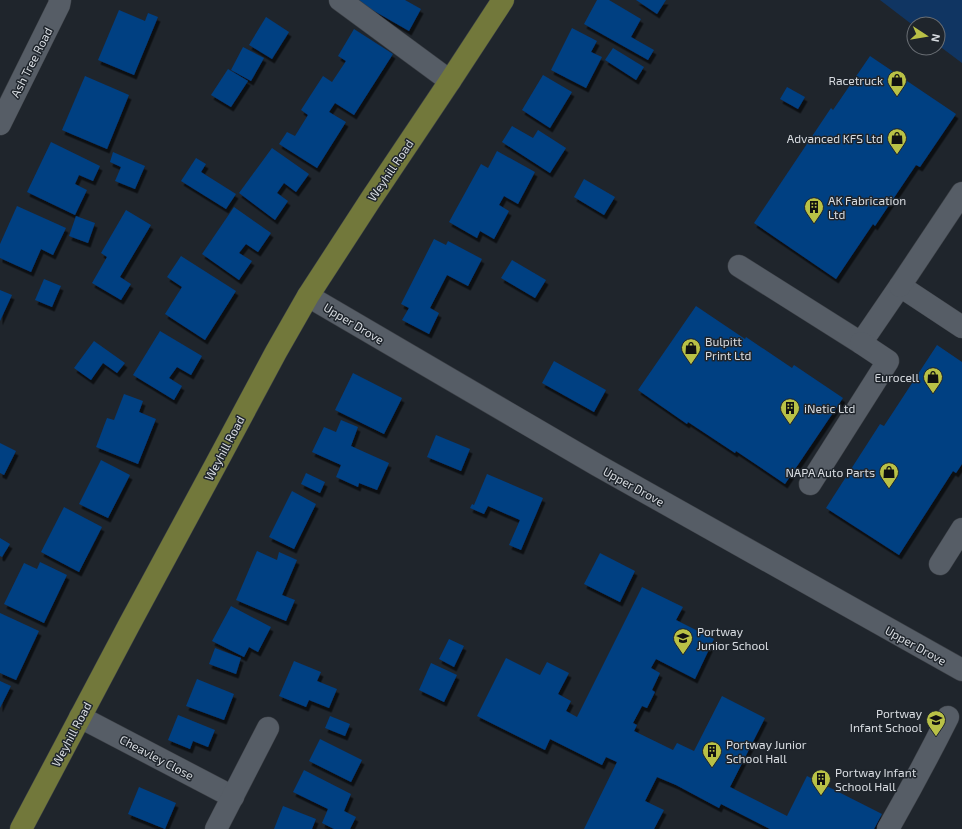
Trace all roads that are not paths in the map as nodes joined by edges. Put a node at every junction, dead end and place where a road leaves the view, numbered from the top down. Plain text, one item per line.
1 (60, 0) edge
2 (340, 0) edge
3 (501, 1) edge
4 (450, 81) junction
5 (0, 124) edge
6 (962, 193) edge
7 (739, 266) dead end
8 (900, 286) junction
9 (308, 296) junction
10 (962, 327) edge
11 (861, 343) junction
12 (810, 484) dead end
13 (962, 529) edge
14 (940, 564) dead end
15 (962, 670) edge
16 (80, 717) junction
17 (948, 717) dead end
18 (268, 728) dead end
19 (233, 797) junction
20 (21, 829) edge
21 (216, 829) edge
22 (888, 829) edge

1 - 5 street, Ash Tree Road
2 - 4 street
3 - 4 main road, Weyhill Road
4 - 9 main road, Weyhill Road
6 - 8 street
7 - 11 street
8 - 10 street
8 - 11 street
9 - 15 street, Upper Drove
9 - 16 main road, Weyhill Road
11 - 12 street
13 - 14 street
16 - 19 street, Cheavley Close
16 - 20 main road, Weyhill Road
17 - 22 street
18 - 19 street
19 - 21 street

